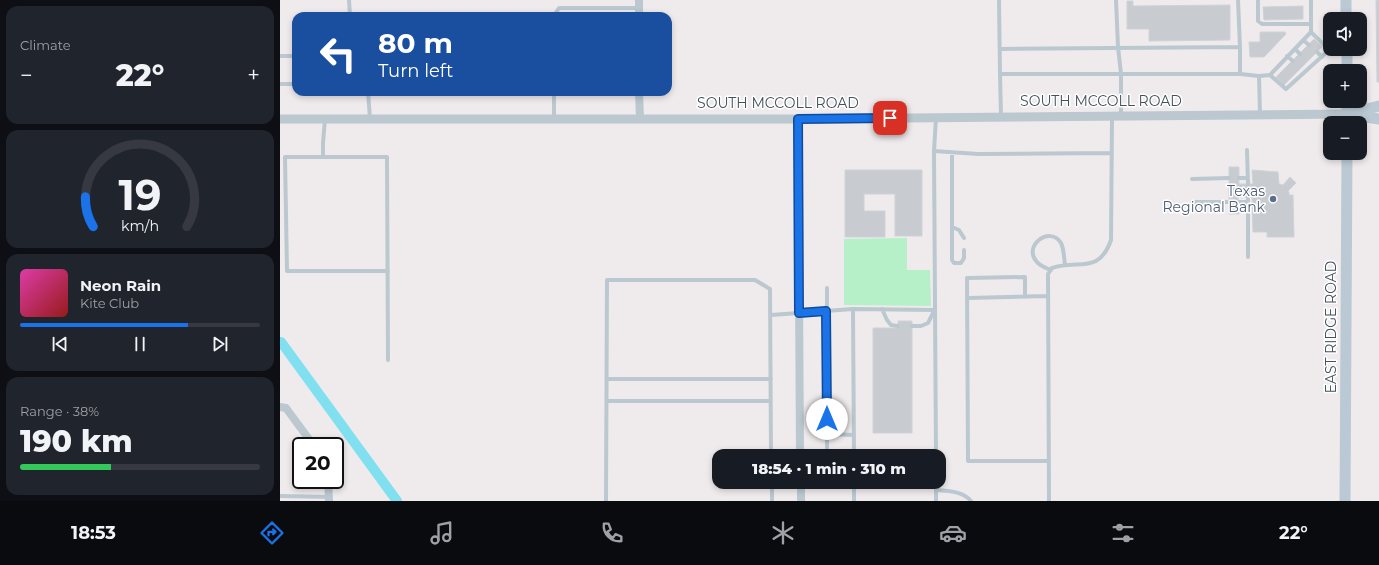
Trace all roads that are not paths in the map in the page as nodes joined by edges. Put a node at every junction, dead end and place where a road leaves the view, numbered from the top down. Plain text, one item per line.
1 (349, 0) edge
2 (999, 0) edge
3 (1116, 0) edge
4 (1238, 0) edge
5 (1258, 0) edge
6 (1311, 0) edge
7 (1346, 0) edge
8 (639, 8) edge
9 (350, 12) edge
10 (556, 12) edge
11 (1346, 12) edge
12 (1311, 24) junction
13 (1311, 32) junction
14 (1303, 40) junction
15 (1323, 44) edge
16 (1309, 45) dead end
17 (1240, 46) junction
18 (1118, 47) junction
19 (1295, 48) junction
20 (1000, 49) junction
21 (1317, 52) dead end
22 (1300, 54) dead end
23 (280, 56) edge
24 (292, 56) edge
25 (1287, 56) junction
26 (1322, 57) joint
27 (1293, 61) dead end
28 (1308, 61) dead end
29 (1280, 64) junction
30 (1313, 65) junction
31 (1301, 68) dead end
32 (1285, 69) dead end
33 (1305, 72) junction
34 (1000, 74) junction
35 (1121, 74) junction
36 (1240, 74) junction
37 (1270, 75) junction
38 (1259, 76) junction
39 (280, 84) edge
40 (292, 84) edge
41 (368, 96) edge
42 (554, 96) edge
43 (639, 96) edge
44 (1379, 106) edge
45 (1260, 115) junction
46 (1116, 116) junction
47 (1352, 116) edge
48 (1000, 117) junction
49 (1323, 117) edge
50 (326, 118) junction
51 (936, 118) junction
52 (280, 119) edge
53 (370, 119) junction
54 (554, 119) junction
55 (640, 119) junction
56 (798, 119) junction
57 (1367, 119) edge
58 (1379, 119) edge
59 (1247, 150) dead end
60 (934, 151) junction
61 (952, 152) junction
62 (1112, 153) junction
63 (323, 157) junction
64 (1347, 160) edge
65 (1229, 178) dead end
66 (1239, 178) dead end
67 (1247, 178) junction
68 (1192, 179) dead end
69 (1248, 184) dead end
70 (1248, 196) dead end
71 (1192, 202) dead end
72 (1229, 202) dead end
73 (1238, 202) dead end
74 (1248, 202) junction
75 (952, 228) junction
76 (964, 238) dead end
77 (964, 250) dead end
78 (1248, 257) dead end
79 (1065, 265) junction
80 (1051, 270) junction
81 (388, 271) junction
82 (827, 288) dead end
83 (1048, 296) junction
84 (1025, 297) junction
85 (968, 298) junction
86 (853, 309) junction
87 (882, 309) junction
88 (934, 310) junction
89 (826, 311) junction
90 (799, 313) junction
91 (771, 315) junction
92 (898, 326) dead end
93 (912, 326) dead end
94 (388, 360) dead end
95 (607, 379) junction
96 (771, 379) junction
97 (607, 401) junction
98 (770, 401) junction
99 (280, 407) edge
100 (827, 434) junction
101 (854, 435) junction
102 (307, 437) edge
103 (771, 449) edge
104 (800, 449) edge
105 (827, 449) edge
106 (854, 449) edge
107 (936, 449) edge
108 (1048, 461) junction
109 (946, 488) edge
110 (328, 489) edge
111 (772, 489) edge
112 (800, 489) edge
113 (854, 489) edge
114 (936, 489) edge
115 (280, 496) edge
116 (329, 499) edge
117 (606, 501) edge
118 (772, 501) edge
119 (801, 501) edge
120 (854, 501) edge
121 (936, 501) edge
122 (971, 501) edge
123 (1049, 501) edge
124 (1346, 501) edge

1 - 9 lane
2 - 20 lane
3 - 18 lane
4 - 17 lane
5 - 12 lane
6 - 12 lane
7 - 11 main road
8 - 10 lane
12 - 13 lane
13 - 14 lane
13 - 15 lane
14 - 16 lane
14 - 19 lane
17 - 18 lane
17 - 36 lane
18 - 20 lane
18 - 35 lane
19 - 22 lane
19 - 25 lane
20 - 34 lane
21 - 26 lane
23 - 24 lane
25 - 27 lane
25 - 29 lane
26 - 30 lane
28 - 30 lane
29 - 32 lane
29 - 37 lane
30 - 33 lane
31 - 33 lane
33 - 37 lane
34 - 35 lane
34 - 48 lane
35 - 36 lane
35 - 46 lane
36 - 38 lane
37 - 38 lane
38 - 45 lane
39 - 40 lane
41 - 53 lane
42 - 54 lane
43 - 55 street
44 - 47 main road, SOUTH MCCOLL ROAD
45 - 46 street, SOUTH MCCOLL ROAD
45 - 49 street, SOUTH MCCOLL ROAD
46 - 48 street, SOUTH MCCOLL ROAD
46 - 62 lane
48 - 51 street, SOUTH MCCOLL ROAD
50 - 52 street, SOUTH MCCOLL ROAD
50 - 53 street, SOUTH MCCOLL ROAD
50 - 63 lane
51 - 56 street, SOUTH MCCOLL ROAD
51 - 60 lane
53 - 54 street, SOUTH MCCOLL ROAD
54 - 55 street, SOUTH MCCOLL ROAD
55 - 56 street, SOUTH MCCOLL ROAD
56 - 90 street
57 - 58 main road, SOUTH MCCOLL ROAD
59 - 67 lane
60 - 61 lane
60 - 88 lane
61 - 62 lane
61 - 75 lane
62 - 79 lane
63 - 81 lane
63 - 81 lane
64 - 124 main road, EAST RIDGE ROAD
65 - 68 lane
66 - 67 lane
67 - 69 lane
70 - 74 lane
71 - 72 lane
73 - 74 lane
74 - 78 lane
75 - 76 lane
75 - 77 lane
79 - 80 lane
79 - 80 lane
80 - 83 lane
81 - 94 lane
82 - 89 lane
83 - 84 lane
83 - 108 lane
84 - 85 lane
84 - 85 lane
85 - 108 lane
86 - 87 lane
86 - 89 lane
86 - 101 lane
87 - 88 lane
87 - 92 lane
88 - 93 lane
88 - 107 lane
89 - 90 lane
89 - 100 lane
90 - 91 lane
90 - 104 street
91 - 95 lane
91 - 96 lane
95 - 96 lane
95 - 97 lane
96 - 98 lane
97 - 98 lane
97 - 117 lane
98 - 103 lane
99 - 102 street
100 - 101 lane
100 - 105 lane
101 - 106 lane
108 - 123 lane
109 - 122 lane
110 - 116 street
111 - 118 lane
112 - 119 street
113 - 120 lane
114 - 121 lane
115 - 116 lane

